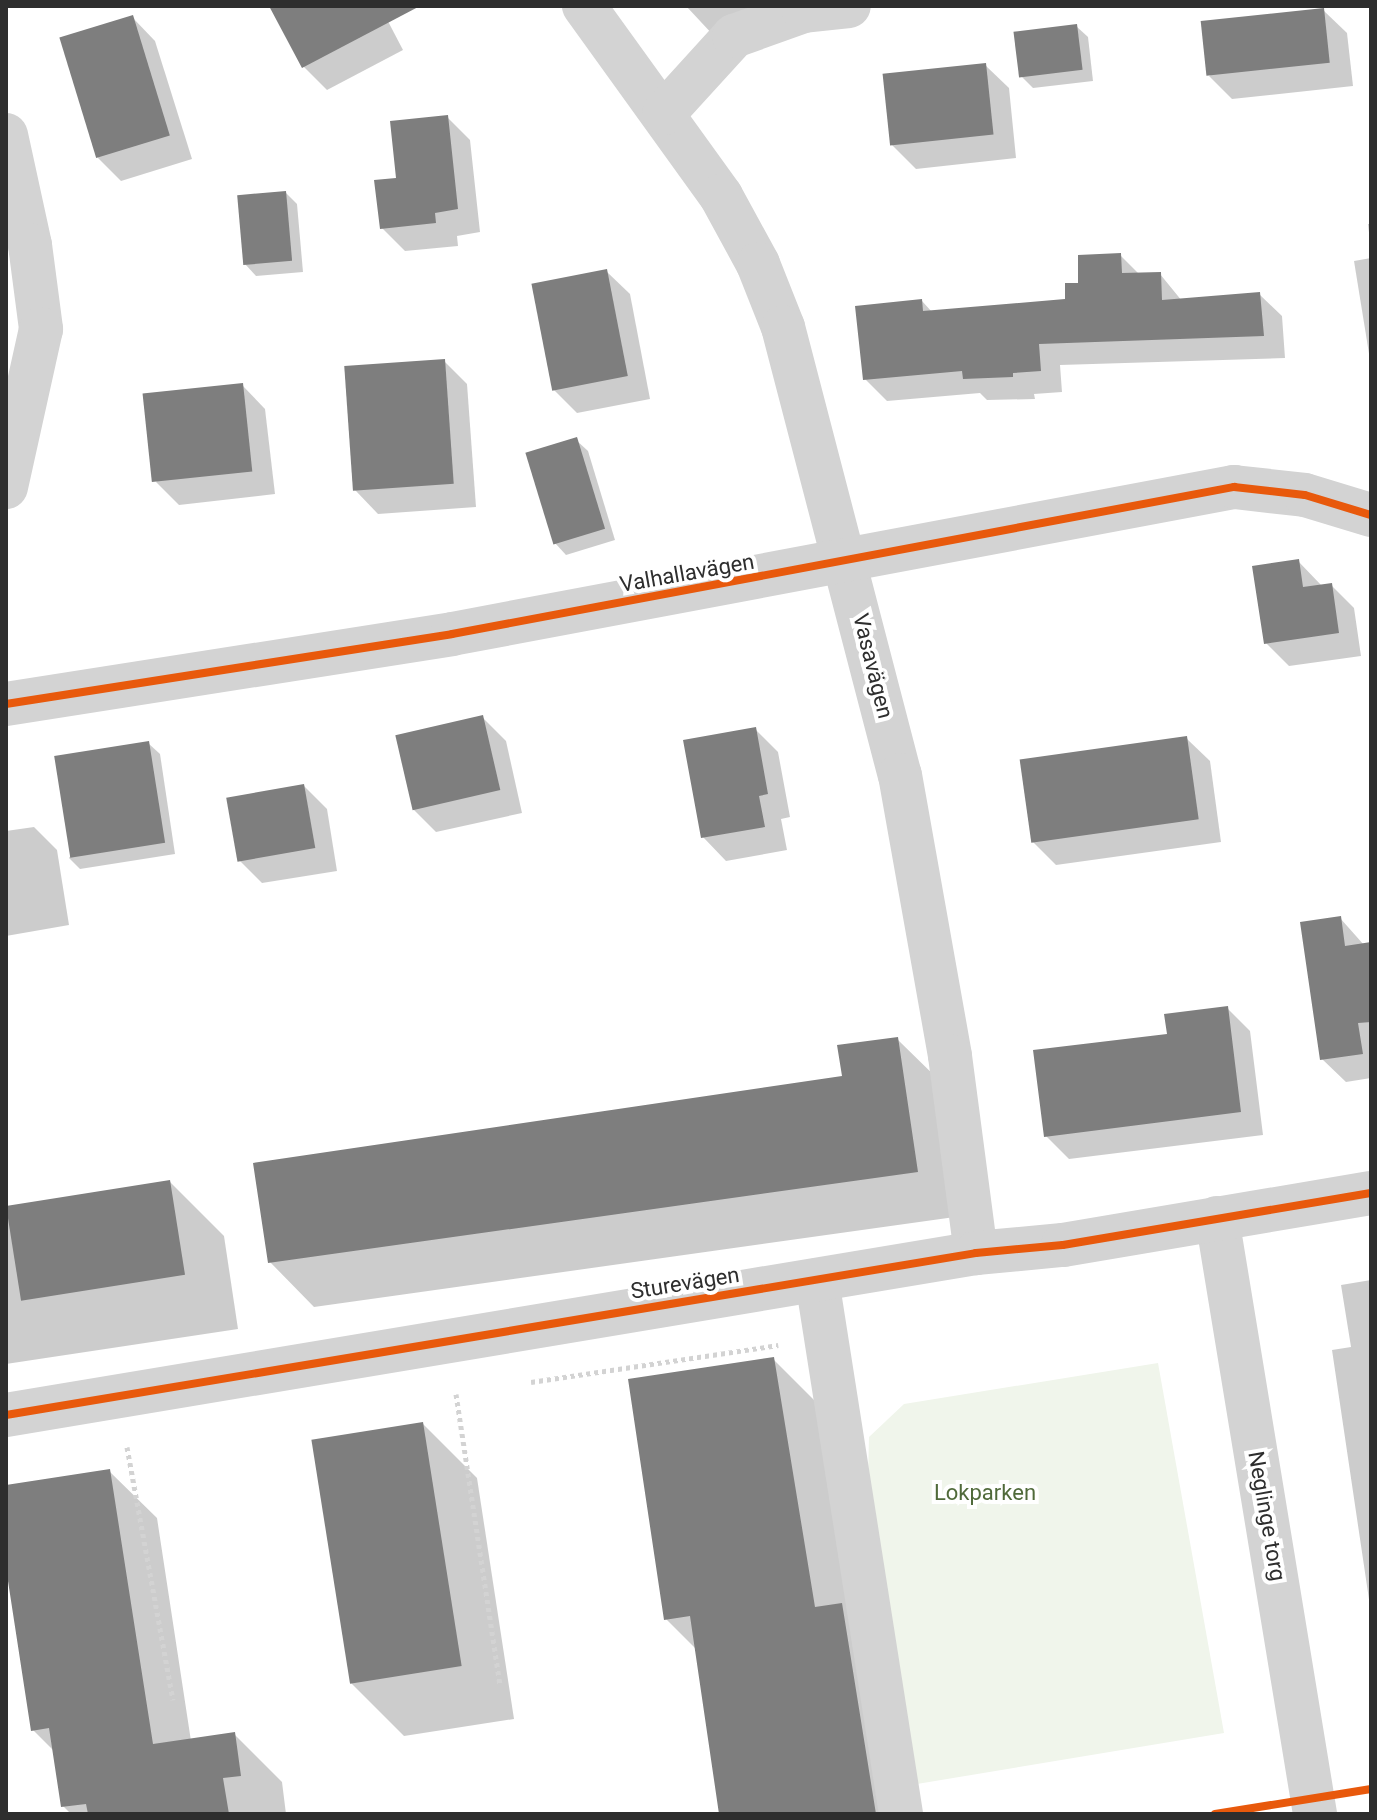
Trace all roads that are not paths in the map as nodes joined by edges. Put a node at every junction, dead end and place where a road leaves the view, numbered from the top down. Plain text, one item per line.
1 (584, 6) edge
2 (849, 6) edge
3 (664, 113) junction
4 (6, 135) edge
5 (6, 487) edge
6 (1371, 515) edge
7 (847, 562) junction
8 (6, 704) edge
9 (1371, 1193) edge
10 (1217, 1218) junction
11 (976, 1253) junction
12 (817, 1280) junction
13 (6, 1415) edge
14 (901, 1814) edge
15 (1315, 1814) edge

1 - 3 street, Vasavägen
2 - 3 street
3 - 7 street, Vasavägen
4 - 5 street
6 - 7 street, Valhallavägen
7 - 8 street, Valhallavägen
7 - 11 street, Vasavägen
9 - 10 street, Sturevägen
10 - 11 street, Sturevägen
10 - 15 street, Neglinge torg
11 - 12 street, Sturevägen
12 - 13 street, Sturevägen
12 - 14 street

